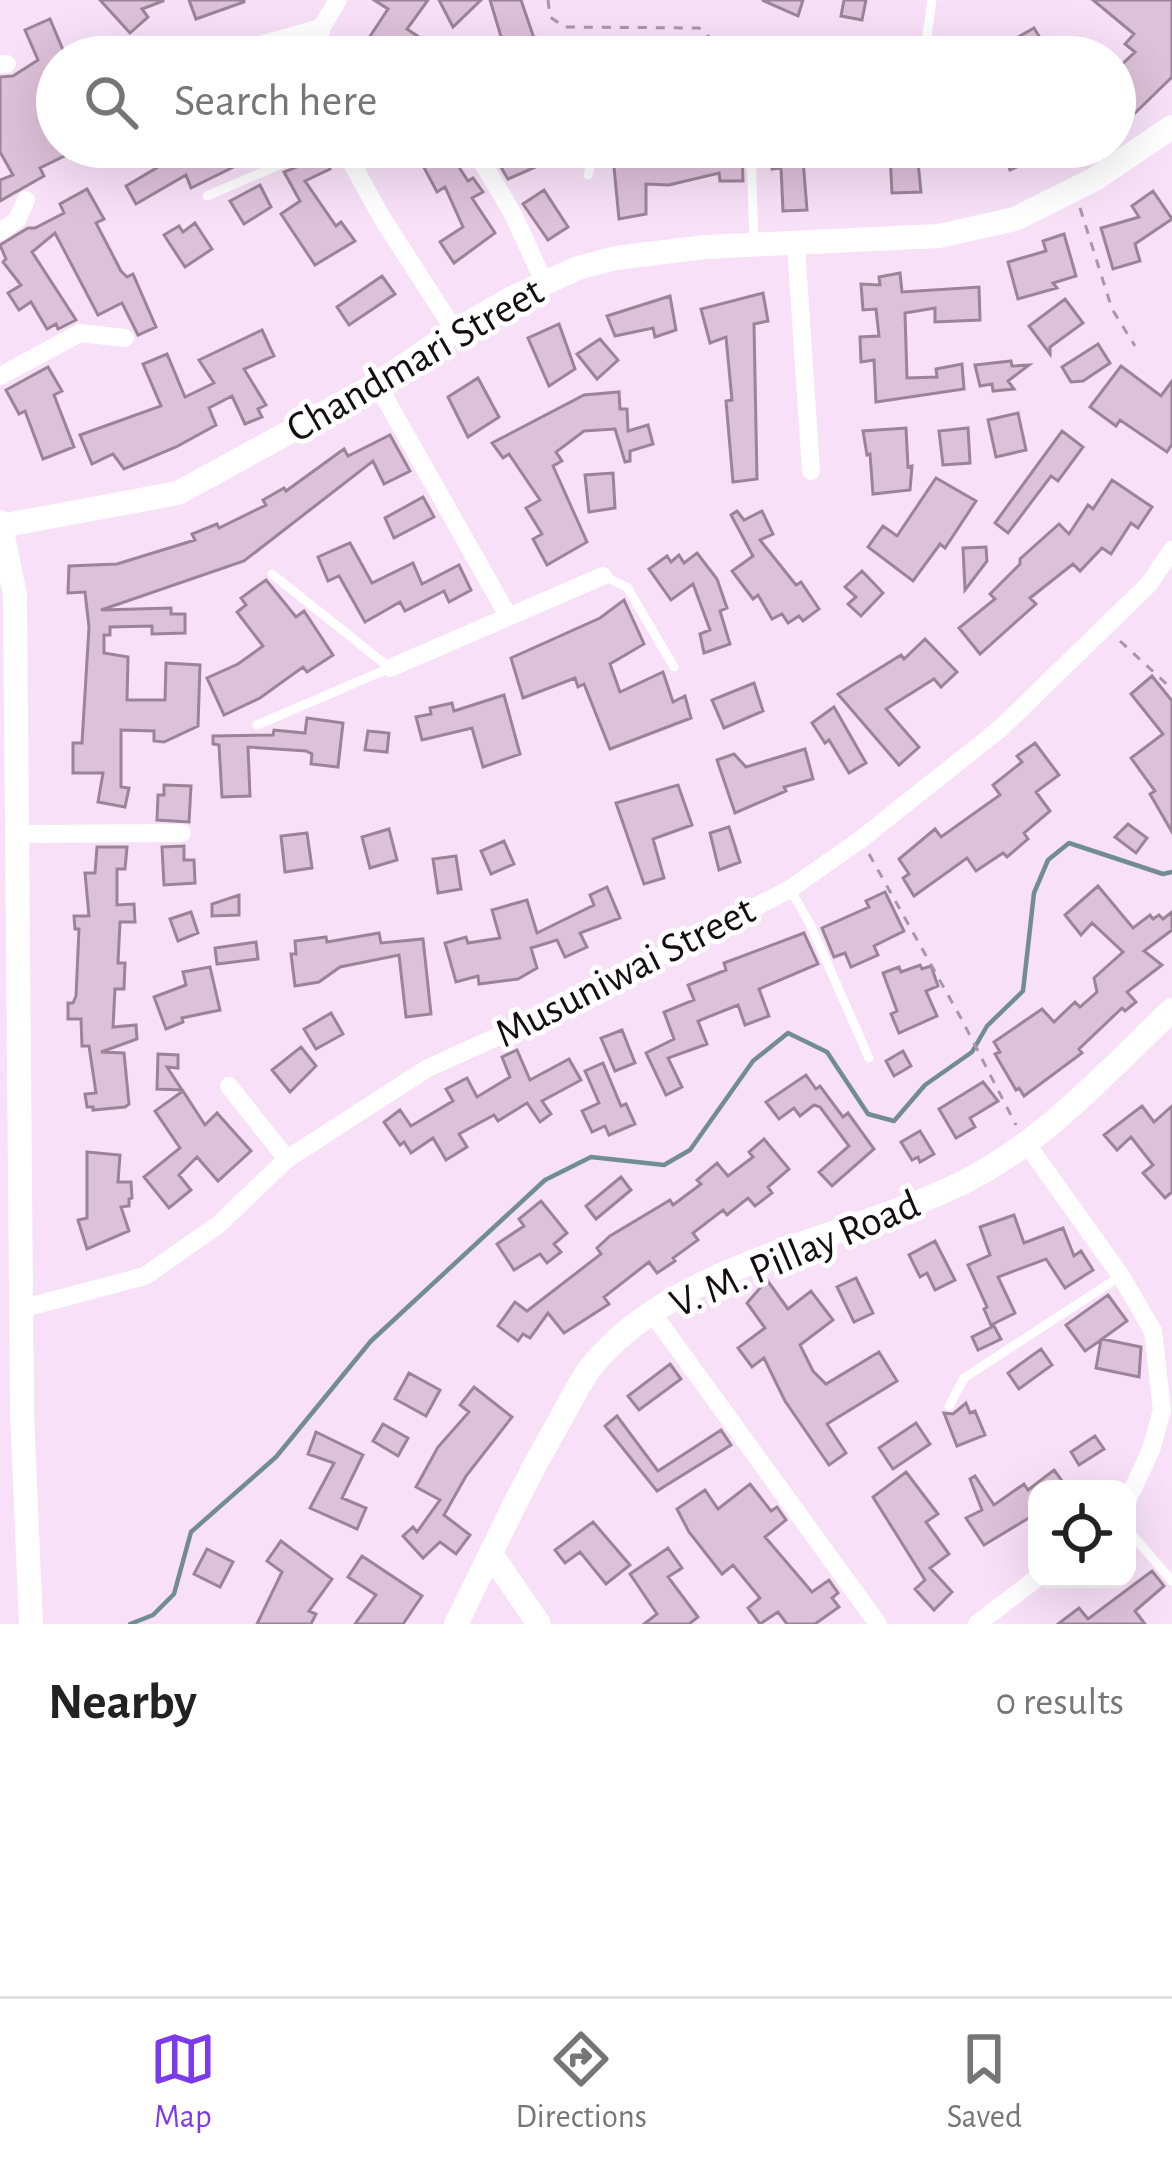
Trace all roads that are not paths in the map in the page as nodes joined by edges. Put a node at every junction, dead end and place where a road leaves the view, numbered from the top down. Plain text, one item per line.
1 (338, 0) edge
2 (932, 0) edge
3 (321, 28) junction
4 (928, 35) dead end
5 (292, 36) edge
6 (321, 36) edge
7 (1172, 127) edge
8 (1136, 150) edge
9 (272, 168) edge
10 (355, 168) edge
11 (486, 168) edge
12 (590, 168) edge
13 (752, 168) edge
14 (1107, 168) edge
15 (588, 175) dead end
16 (207, 196) dead end
17 (26, 200) dead end
18 (0, 232) edge
19 (754, 244) junction
20 (796, 245) junction
21 (544, 282) junction
22 (455, 331) junction
23 (125, 338) dead end
24 (0, 376) edge
25 (377, 384) junction
26 (811, 471) dead end
27 (1, 524) edge
28 (1172, 550) edge
29 (272, 574) dead end
30 (603, 576) joint
31 (8, 596) edge
32 (507, 614) junction
33 (674, 667) dead end
34 (390, 668) junction
35 (256, 725) dead end
36 (182, 833) dead end
37 (18, 834) junction
38 (790, 889) junction
39 (1172, 1010) edge
40 (868, 1058) dead end
41 (229, 1086) dead end
42 (1026, 1142) junction
43 (287, 1159) junction
44 (1121, 1276) junction
45 (24, 1308) junction
46 (652, 1314) junction
47 (949, 1406) dead end
48 (1167, 1410) edge
49 (1136, 1482) edge
50 (1136, 1539) edge
51 (491, 1554) junction
52 (1172, 1581) edge
53 (1028, 1585) edge
54 (32, 1624) edge
55 (456, 1624) edge
56 (539, 1624) edge
57 (878, 1624) edge
58 (977, 1624) edge

1 - 3 street
2 - 4 lane
3 - 5 street
3 - 6 street
7 - 8 main road, Chandmari Street
9 - 16 lane
10 - 22 street
11 - 21 street
12 - 15 lane
13 - 19 lane
14 - 20 main road, Chandmari Street
17 - 18 street
19 - 20 main road, Chandmari Street
19 - 21 main road, Chandmari Street
20 - 26 street
21 - 22 main road, Chandmari Street
22 - 25 main road, Chandmari Street
23 - 24 street
25 - 27 main road, Chandmari Street
25 - 32 street
27 - 31 main road
28 - 38 street, Musuniwai Street
29 - 34 lane
30 - 32 street
30 - 33 lane
31 - 37 main road
32 - 34 street
34 - 35 lane
36 - 37 street
37 - 45 main road
38 - 40 lane
38 - 43 street, Musuniwai Street
39 - 42 main road, V. M. Pillay Road
41 - 43 street
42 - 44 street
42 - 46 main road, V. M. Pillay Road
43 - 45 street, Musuniwai Street
44 - 47 lane
44 - 48 street
45 - 54 main road
46 - 51 main road, V. M. Pillay Road
46 - 57 street
48 - 49 street
50 - 52 lane
51 - 55 main road, V. M. Pillay Road
51 - 56 main road
53 - 58 street

